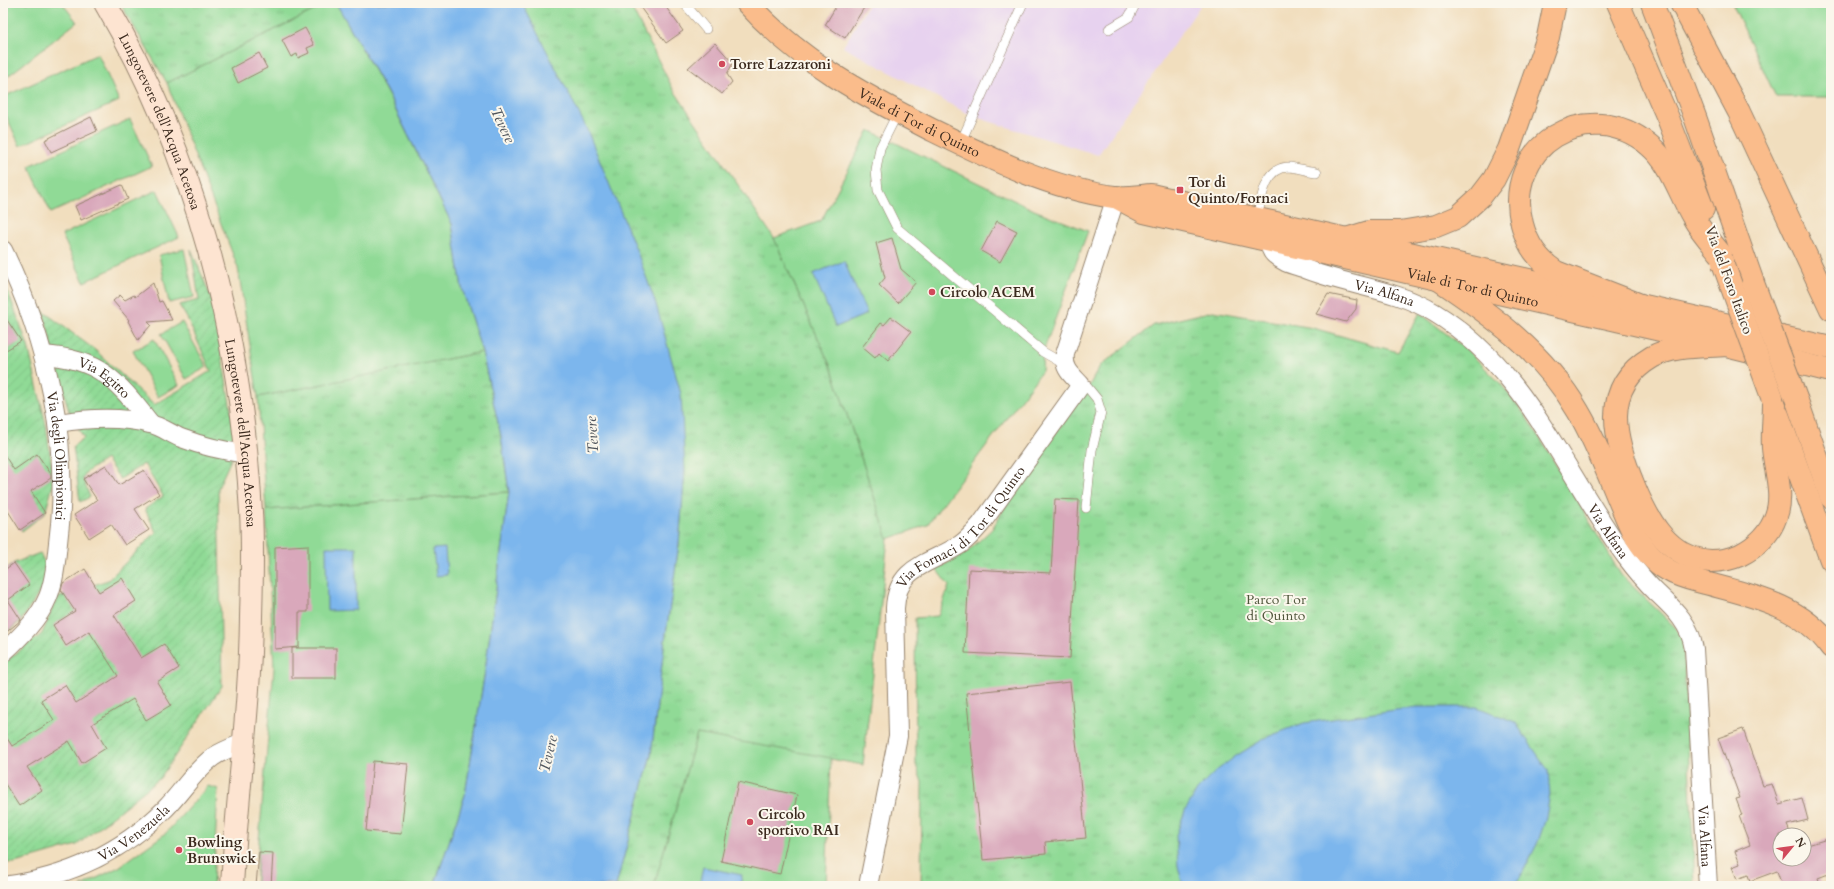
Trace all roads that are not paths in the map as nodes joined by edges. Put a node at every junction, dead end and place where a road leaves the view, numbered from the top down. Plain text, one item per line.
1 (105, 3) edge
2 (684, 3) edge
3 (747, 3) edge
4 (1023, 3) edge
5 (1136, 3) edge
6 (1555, 3) edge
7 (1618, 3) edge
8 (1652, 3) edge
9 (1681, 3) edge
10 (706, 29) dead end
11 (1109, 29) dead end
12 (898, 112) junction
13 (960, 144) junction
14 (1317, 172) dead end
15 (1116, 197) junction
16 (1257, 219) junction
17 (1346, 240) junction
18 (1269, 242) junction
19 (3, 250) edge
20 (1323, 253) junction
21 (1721, 258) junction
22 (1438, 279) junction
23 (1337, 280) junction
24 (1643, 306) junction
25 (1831, 308) edge
26 (1726, 345) junction
27 (1831, 348) edge
28 (43, 355) junction
29 (1064, 364) junction
30 (1831, 371) edge
31 (1081, 385) junction
32 (1773, 400) junction
33 (58, 423) junction
34 (151, 424) junction
35 (247, 454) junction
36 (1831, 497) edge
37 (1086, 508) dead end
38 (1831, 560) edge
39 (1831, 647) edge
40 (3, 653) edge
41 (243, 743) junction
42 (3, 886) edge
43 (232, 886) edge
44 (868, 886) edge
45 (1708, 886) edge

1 - 35 main road, Lungotevere dell'Acqua Acetosa
2 - 10 lane
3 - 12 main road, Viale di Tor di Quinto
4 - 13 lane
5 - 11 lane
6 - 17 main road
7 - 21 main road, Via del Foro Italico
8 - 36 main road, Via del Foro Italico, bridge
9 - 25 main road
12 - 13 main road, Viale di Tor di Quinto
12 - 29 lane
13 - 15 main road, Viale di Tor di Quinto
14 - 16 lane
15 - 16 main road, Viale di Tor di Quinto
15 - 18 main road, Viale di Tor di Quinto
15 - 29 street
16 - 17 main road, Viale di Tor di Quinto
17 - 24 main road, Viale di Tor di Quinto
18 - 20 main road, Viale di Tor di Quinto
18 - 23 street, Via Alfana
19 - 28 street, Via degli Olimpionici
20 - 22 main road, Viale di Tor di Quinto
20 - 23 street, Via Alfana
21 - 24 main road
21 - 32 main road, Via del Foro Italico, bridge
22 - 26 main road, Viale di Tor di Quinto
22 - 39 main road
23 - 45 street, Via Alfana
24 - 27 main road, Viale di Tor di Quinto
26 - 30 main road, Viale di Tor di Quinto
26 - 32 main road
28 - 33 street, Via degli Olimpionici
28 - 34 street, Via Egitto
29 - 31 street
31 - 37 lane
31 - 44 street, Via Fornaci di Tor di Quinto
32 - 38 main road, Via del Foro Italico
33 - 34 street, Via Egitto
33 - 40 street, Via degli Olimpionici
34 - 35 street, Via Egitto
35 - 41 main road, Lungotevere dell'Acqua Acetosa
41 - 42 street, Via Venezuela
41 - 43 main road, Lungotevere dell'Acqua Acetosa

